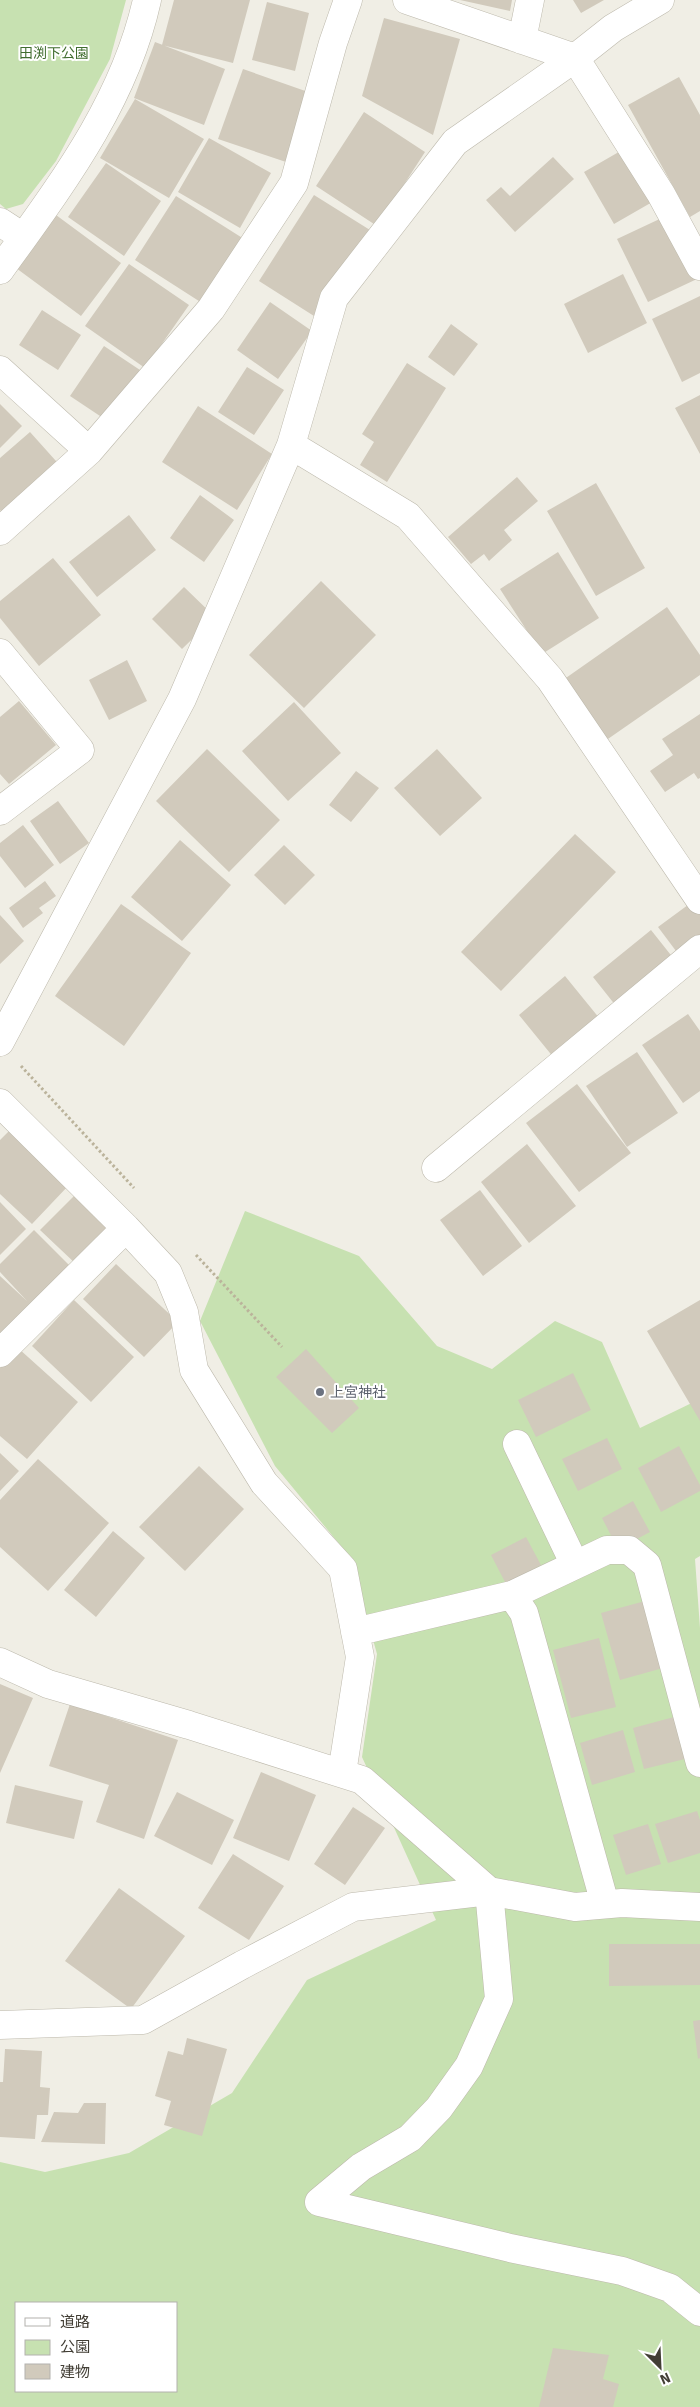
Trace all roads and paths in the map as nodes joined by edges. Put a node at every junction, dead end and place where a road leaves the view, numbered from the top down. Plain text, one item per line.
1 (147, 0) edge
2 (348, 0) edge
3 (407, 0) edge
4 (530, 0) edge
5 (660, 0) edge
6 (522, 40) junction
7 (575, 58) junction
8 (0, 222) edge
9 (23, 237) junction
10 (700, 266) edge
11 (0, 270) edge
12 (0, 370) edge
13 (291, 445) junction
14 (90, 451) junction
15 (0, 531) edge
16 (0, 653) edge
17 (0, 811) edge
18 (700, 900) edge
19 (700, 949) edge
20 (0, 1042) edge
21 (0, 1103) edge
22 (436, 1168) dead end
23 (126, 1228) junction
24 (0, 1352) edge
25 (517, 1444) dead end
26 (575, 1565) junction
27 (512, 1595) junction
28 (355, 1632) junction
29 (0, 1662) edge
30 (700, 1763) edge
31 (342, 1773) junction
32 (489, 1891) junction
33 (605, 1904) junction
34 (700, 1908) edge
35 (0, 2025) edge
36 (700, 2312) edge

1 - 9 street
2 - 14 street
3 - 6 street
4 - 6 street
5 - 7 street
6 - 7 street
7 - 10 street
7 - 13 street
8 - 9 street
9 - 11 street
12 - 14 street
13 - 18 street
13 - 20 street
14 - 15 street
16 - 17 street
19 - 22 street
21 - 23 street
23 - 24 street
23 - 28 street
25 - 26 street
26 - 27 street
26 - 30 street
27 - 28 street
27 - 33 street
28 - 31 street
29 - 31 street
31 - 32 street
32 - 33 street
32 - 35 street
32 - 36 street
33 - 34 street

